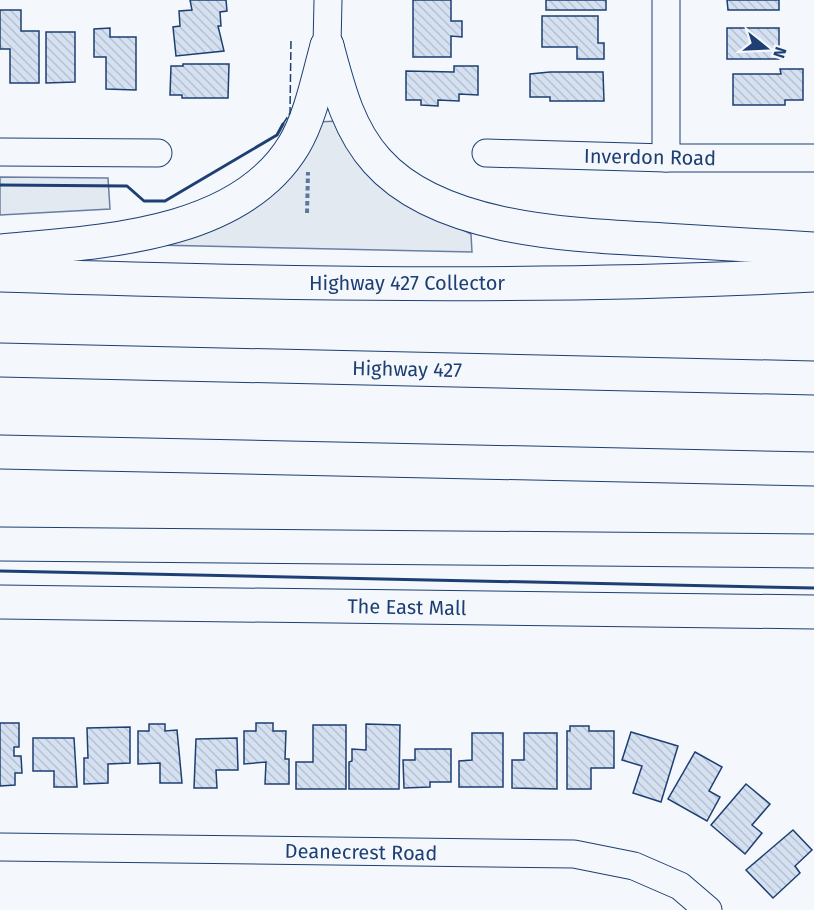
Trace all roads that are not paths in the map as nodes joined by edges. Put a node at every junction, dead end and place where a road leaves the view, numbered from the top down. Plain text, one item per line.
1 (328, 0) edge
2 (666, 0) edge
3 (327, 46) junction
4 (0, 152) edge
5 (158, 153) dead end
6 (486, 153) dead end
7 (666, 158) junction
8 (814, 158) edge
9 (814, 249) edge
10 (0, 251) edge
11 (0, 275) edge
12 (814, 275) edge
13 (0, 360) edge
14 (814, 378) edge
15 (0, 452) edge
16 (814, 469) edge
17 (0, 544) edge
18 (814, 551) edge
19 (0, 602) edge
20 (814, 612) edge
21 (0, 847) edge
22 (708, 910) edge

1 - 3 street
2 - 7 street
3 - 9 main road
3 - 10 main road
4 - 5 street
6 - 7 street, Inverdon Road
7 - 8 street, Inverdon Road
11 - 12 main road, Highway 427 Collector
13 - 14 main road, Highway 427
15 - 16 main road
17 - 18 main road
19 - 20 main road, The East Mall
21 - 22 street, Deanecrest Road

